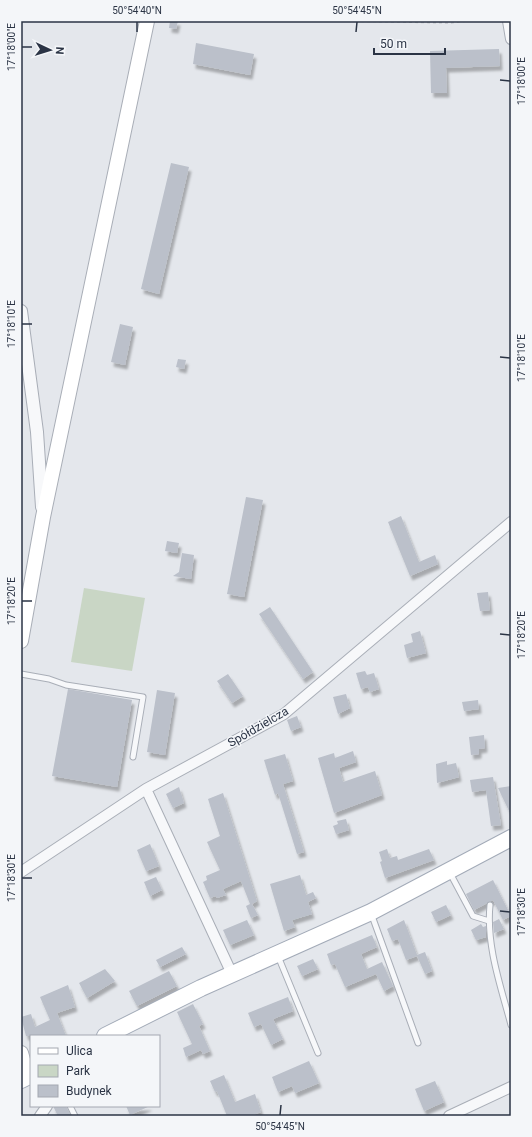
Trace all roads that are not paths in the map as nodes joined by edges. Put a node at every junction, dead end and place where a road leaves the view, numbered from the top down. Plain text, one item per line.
1 (147, 21) edge
2 (508, 21) edge
3 (511, 39) edge
4 (21, 311) edge
5 (37, 437) junction
6 (58, 444) junction
7 (43, 517) junction
8 (511, 522) edge
9 (21, 641) edge
10 (21, 674) edge
11 (133, 757) dead end
12 (146, 789) junction
13 (511, 838) edge
14 (448, 870) junction
15 (21, 872) edge
16 (490, 905) dead end
17 (371, 912) junction
18 (489, 921) junction
19 (277, 953) junction
20 (232, 974) junction
21 (511, 1025) edge
22 (107, 1035) edge
23 (418, 1043) dead end
24 (21, 1053) edge
25 (318, 1053) dead end
26 (27, 1078) edge
27 (511, 1087) edge
28 (46, 1107) edge
29 (70, 1107) edge
30 (40, 1116) edge
31 (75, 1116) edge
32 (449, 1116) edge

1 - 6 main road
2 - 3 street
4 - 5 street
5 - 6 street
5 - 7 street
6 - 7 main road
7 - 9 main road
8 - 12 street, Spółdzielcza
10 - 11 lane
12 - 15 street, Spółdzielcza
12 - 20 street
13 - 14 main road
14 - 17 main road
14 - 18 lane
16 - 18 lane
17 - 19 main road
17 - 23 lane
18 - 21 lane
19 - 20 main road
19 - 25 lane
20 - 22 main road
24 - 26 main road
27 - 32 street
28 - 30 street
29 - 31 lane

